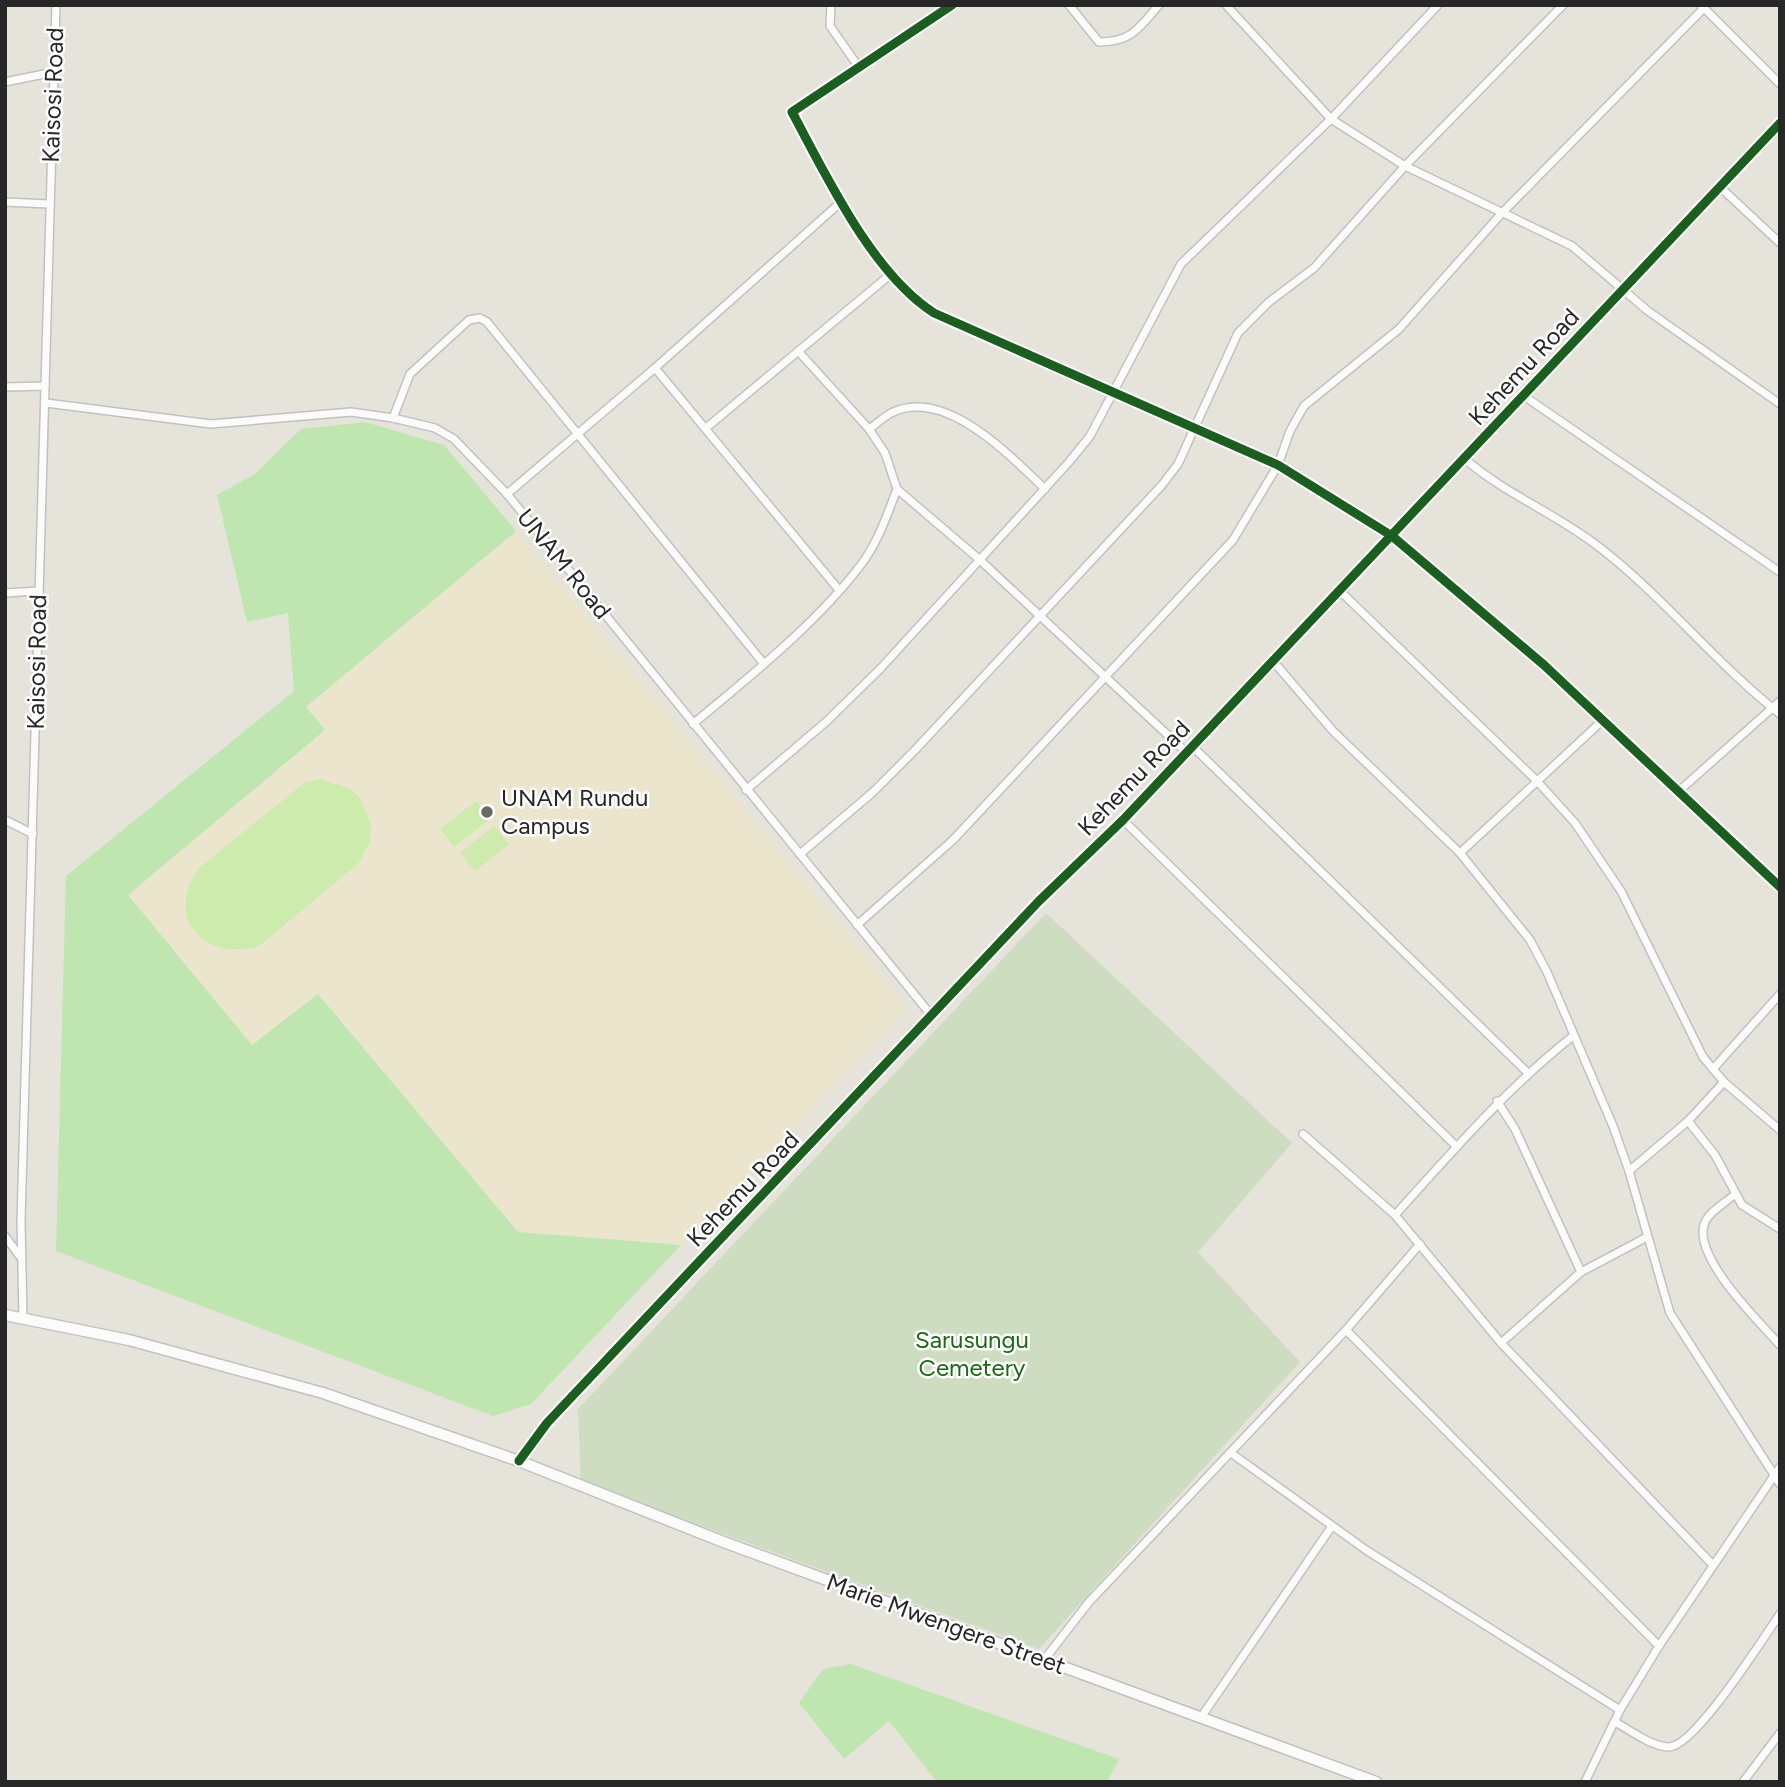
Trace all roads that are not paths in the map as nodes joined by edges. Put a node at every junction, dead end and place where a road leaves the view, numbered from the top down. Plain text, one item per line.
1 (56, 5) edge
2 (831, 5) edge
3 (952, 5) edge
4 (1069, 5) edge
5 (1159, 5) edge
6 (1226, 5) edge
7 (1438, 5) edge
8 (1563, 5) edge
9 (1703, 6) edge
10 (937, 9) edge
11 (858, 66) junction
12 (54, 72) junction
13 (5, 82) edge
14 (1780, 84) edge
15 (1331, 119) junction
16 (1780, 123) edge
17 (1405, 166) junction
18 (1720, 187) junction
19 (5, 202) edge
20 (841, 202) junction
21 (49, 204) junction
22 (1502, 214) junction
23 (1780, 243) edge
24 (891, 274) junction
25 (1623, 290) junction
26 (798, 351) junction
27 (655, 368) junction
28 (45, 386) junction
29 (5, 387) edge
30 (1112, 393) junction
31 (1524, 396) junction
32 (46, 403) junction
33 (1780, 404) edge
34 (393, 418) junction
35 (1194, 427) junction
36 (706, 428) junction
37 (869, 429) junction
38 (577, 435) junction
39 (1465, 458) junction
40 (1278, 465) junction
41 (898, 489) junction
42 (1045, 489) junction
43 (507, 494) junction
44 (1392, 536) junction
45 (980, 560) junction
46 (1780, 572) edge
47 (839, 590) junction
48 (38, 591) junction
49 (1340, 591) junction
50 (5, 593) edge
51 (1040, 617) junction
52 (1273, 661) junction
53 (764, 664) junction
54 (1105, 677) junction
55 (1780, 701) edge
56 (1771, 708) junction
57 (1780, 715) edge
58 (1602, 721) junction
59 (694, 724) junction
60 (1189, 749) junction
61 (1537, 781) junction
62 (746, 790) junction
63 (1679, 791) junction
64 (5, 820) edge
65 (1123, 820) junction
66 (33, 834) junction
67 (1461, 853) junction
68 (800, 855) junction
69 (1780, 887) edge
70 (857, 925) junction
71 (1780, 994) edge
72 (931, 1014) junction
73 (1573, 1036) junction
74 (1713, 1069) junction
75 (1527, 1072) junction
76 (1724, 1082) junction
77 (1497, 1101) junction
78 (1688, 1121) junction
79 (1780, 1130) edge
80 (1303, 1133) dead end
81 (1457, 1147) junction
82 (1629, 1171) junction
83 (1734, 1195) junction
84 (1395, 1215) junction
85 (1780, 1229) edge
86 (5, 1236) edge
87 (1647, 1237) junction
88 (1420, 1244) junction
89 (22, 1259) junction
90 (1581, 1272) junction
91 (5, 1315) edge
92 (23, 1319) junction
93 (1346, 1330) junction
94 (1501, 1343) junction
95 (1780, 1345) edge
96 (1231, 1453) junction
97 (519, 1461) junction
98 (1780, 1467) edge
99 (1773, 1475) junction
100 (1780, 1484) edge
101 (1332, 1526) junction
102 (1712, 1564) junction
103 (1780, 1614) edge
104 (1659, 1646) junction
105 (1044, 1660) junction
106 (1620, 1710) junction
107 (1202, 1716) junction
108 (1615, 1722) junction
109 (1780, 1733) edge
110 (1376, 1782) edge
111 (1585, 1782) edge
112 (1743, 1782) edge

1 - 12 street, Kaisosi Road
2 - 11 street
3 - 10 street
4 - 5 street
6 - 15 street
7 - 15 street
8 - 17 street
9 - 14 street
9 - 22 street
10 - 11 street
11 - 20 street
12 - 13 street
12 - 21 street, Kaisosi Road
15 - 17 street
15 - 30 street
16 - 18 street, Kehemu Road
17 - 22 street
17 - 35 street
18 - 23 street
18 - 25 street, Kehemu Road
19 - 21 street
20 - 24 street
20 - 27 street
21 - 28 street, Kaisosi Road
22 - 25 street
22 - 40 street
24 - 26 street
24 - 30 street
25 - 31 street, Kehemu Road
25 - 33 street
26 - 36 street
26 - 37 street
27 - 36 street
27 - 38 street
28 - 29 street
28 - 32 street, Kaisosi Road
30 - 35 street
30 - 42 street
31 - 39 street, Kehemu Road
31 - 46 street
32 - 34 street, UNAM Road
32 - 48 street, Kaisosi Road
34 - 38 street
34 - 43 street, UNAM Road
35 - 40 street
35 - 51 street
36 - 47 street
37 - 41 street
37 - 42 street
38 - 43 street
38 - 53 street
39 - 44 street, Kehemu Road
39 - 56 street
40 - 44 street
40 - 54 street
41 - 45 street
41 - 47 street
42 - 45 street
43 - 59 street, UNAM Road
44 - 49 street, Kehemu Road
44 - 58 street
45 - 51 street
45 - 62 street
47 - 53 street
48 - 50 street
48 - 66 street, Kaisosi Road
49 - 52 street, Kehemu Road
49 - 61 street
51 - 54 street
51 - 68 street
52 - 60 street, Kehemu Road
52 - 67 street
53 - 59 street
54 - 60 street
54 - 70 street
55 - 56 street
56 - 57 street
56 - 63 street
58 - 61 street
58 - 63 street
59 - 62 street, UNAM Road
60 - 65 street, Kehemu Road
60 - 75 street
61 - 67 street
61 - 74 street
62 - 68 street, UNAM Road
63 - 69 street
64 - 66 street
65 - 72 street, Kehemu Road
65 - 81 street
66 - 89 street, Kaisosi Road
67 - 73 street
68 - 70 street, UNAM Road
70 - 72 street, UNAM Road
71 - 74 street
72 - 97 street, Kehemu Road
73 - 75 street
73 - 82 street
74 - 76 street
75 - 77 street
76 - 78 street
76 - 79 street
77 - 81 street
77 - 90 street
78 - 82 street
78 - 83 street
80 - 84 street
81 - 84 street
82 - 87 street
83 - 85 street
83 - 95 street
84 - 88 street
86 - 89 street
87 - 90 street
87 - 99 street
88 - 93 street
88 - 94 street
89 - 92 street, Kaisosi Road
90 - 94 street
91 - 92 main road, Marie Mwengere Street
92 - 97 main road, Marie Mwengere Street
93 - 96 street
93 - 104 street
94 - 102 street
96 - 101 street
96 - 105 street
97 - 105 main road, Marie Mwengere Street
98 - 99 street
99 - 100 street
99 - 102 street
101 - 106 street
101 - 107 street
102 - 104 street
103 - 108 street
104 - 106 street
105 - 107 main road, Marie Mwengere Street
106 - 108 street
107 - 110 main road, Marie Mwengere Street
108 - 111 street
109 - 112 street

